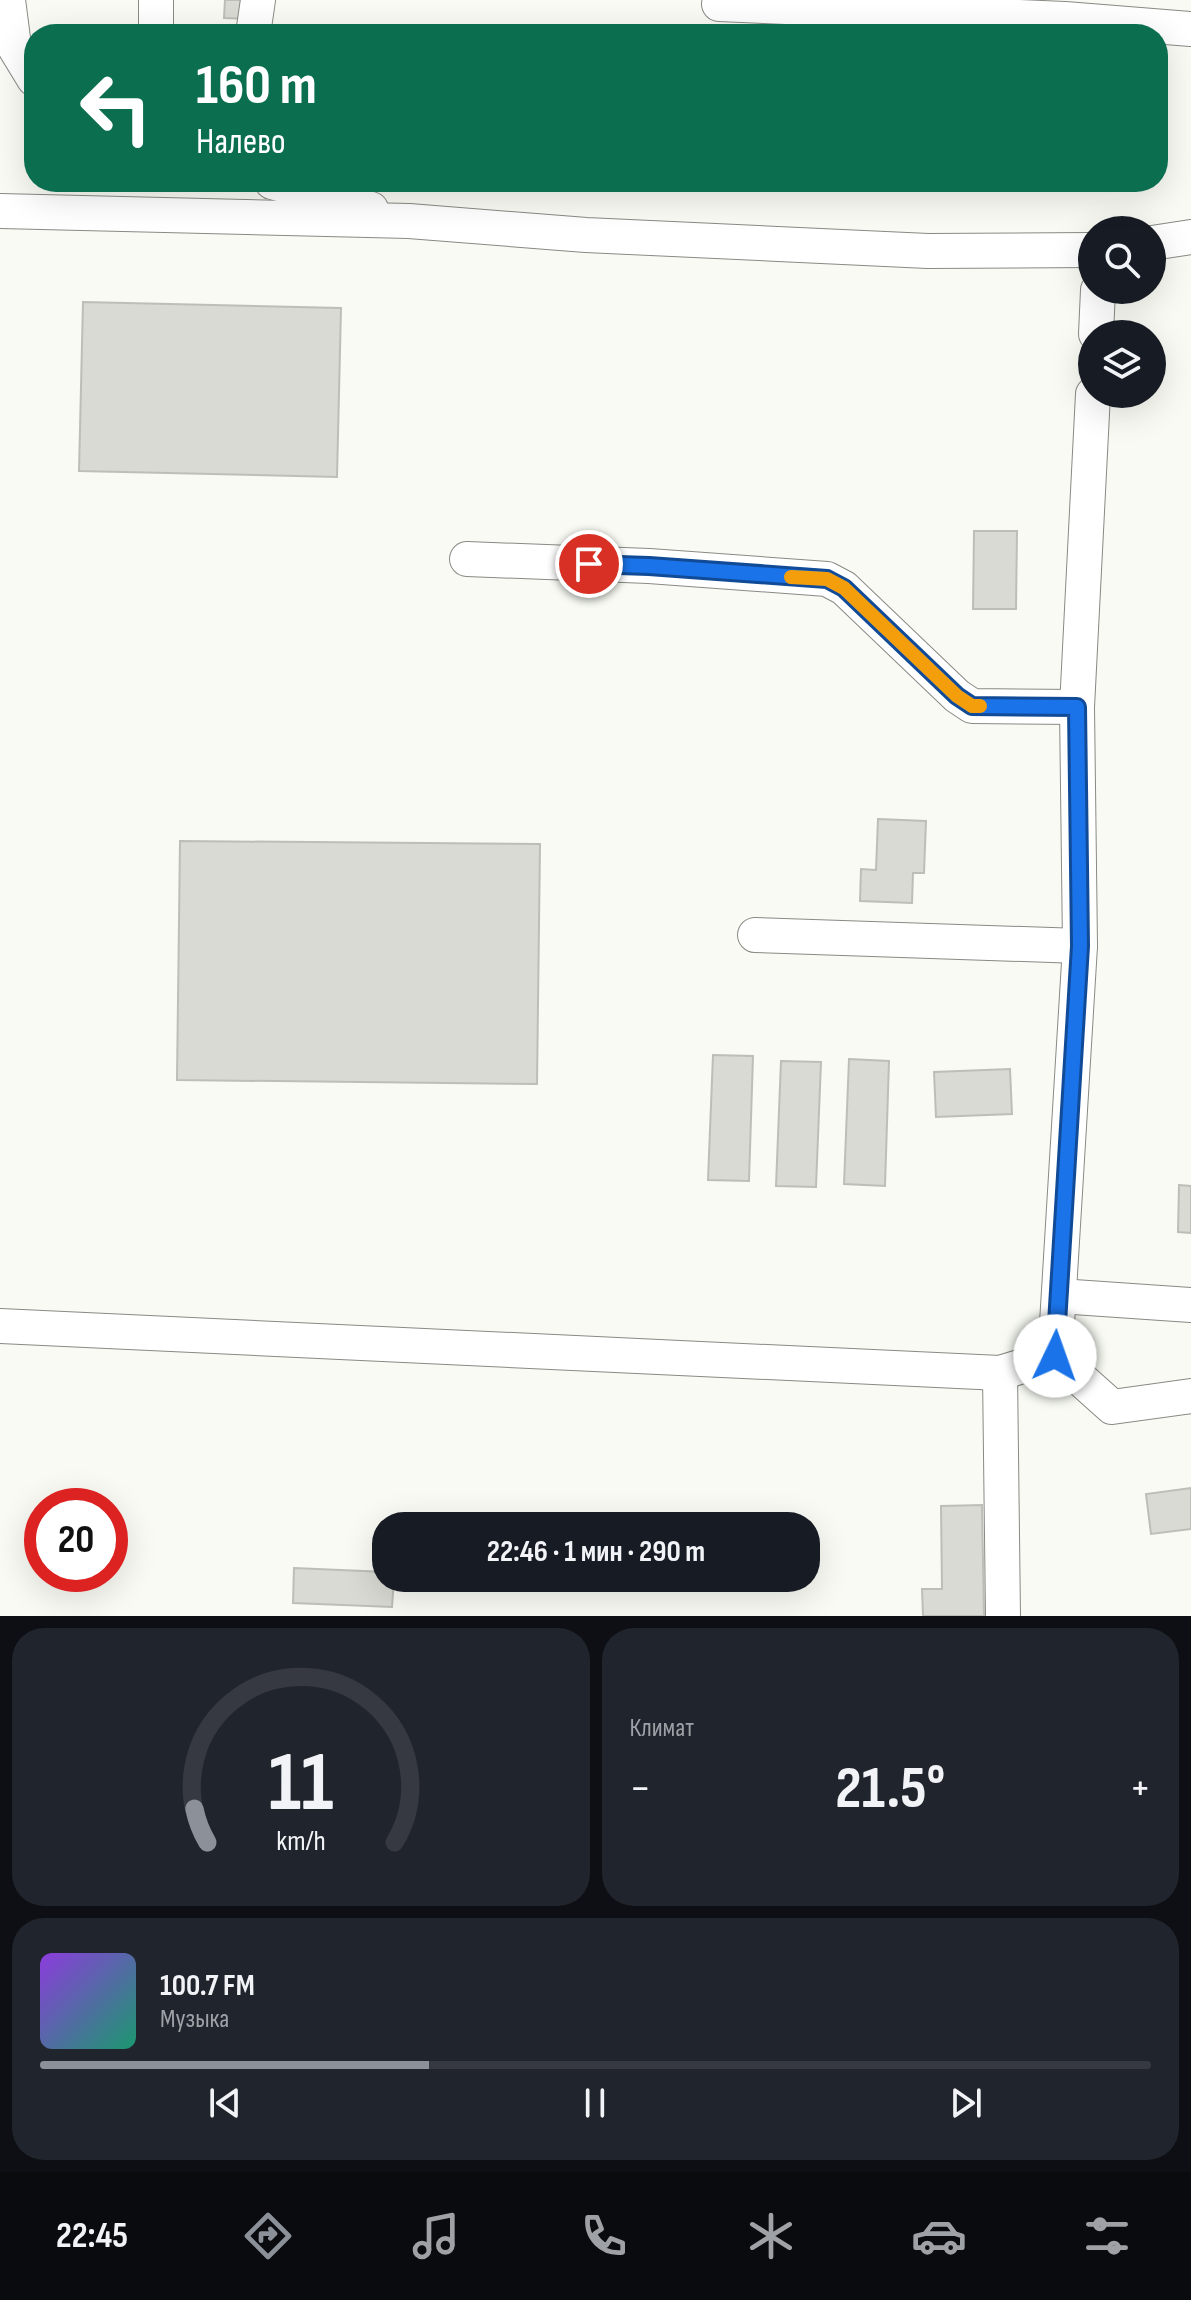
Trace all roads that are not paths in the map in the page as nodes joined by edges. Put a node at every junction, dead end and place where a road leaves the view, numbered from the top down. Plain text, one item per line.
1 (8, 0) edge
2 (156, 0) edge
3 (258, 0) edge
4 (719, 4) dead end
5 (156, 24) edge
6 (254, 24) edge
7 (1128, 24) edge
8 (1168, 27) edge
9 (1191, 29) edge
10 (24, 62) edge
11 (314, 192) edge
12 (0, 211) edge
13 (409, 221) junction
14 (1191, 237) edge
15 (1166, 241) edge
16 (1078, 250) edge
17 (1092, 408) edge
18 (467, 559) dead end
19 (1077, 707) junction
20 (755, 935) dead end
21 (1080, 946) junction
22 (1059, 1296) junction
23 (1191, 1305) edge
24 (0, 1326) edge
25 (1055, 1356) junction
26 (1000, 1373) junction
27 (1191, 1396) edge
28 (1003, 1616) edge

1 - 10 street
2 - 5 street
3 - 6 street
4 - 7 street
8 - 9 street
11 - 13 street
12 - 13 street
13 - 16 street
14 - 15 street
17 - 19 street
18 - 19 street
19 - 21 street
20 - 21 street
21 - 22 street
22 - 23 street
22 - 25 street
24 - 26 street
25 - 26 street
25 - 27 street
26 - 28 street

